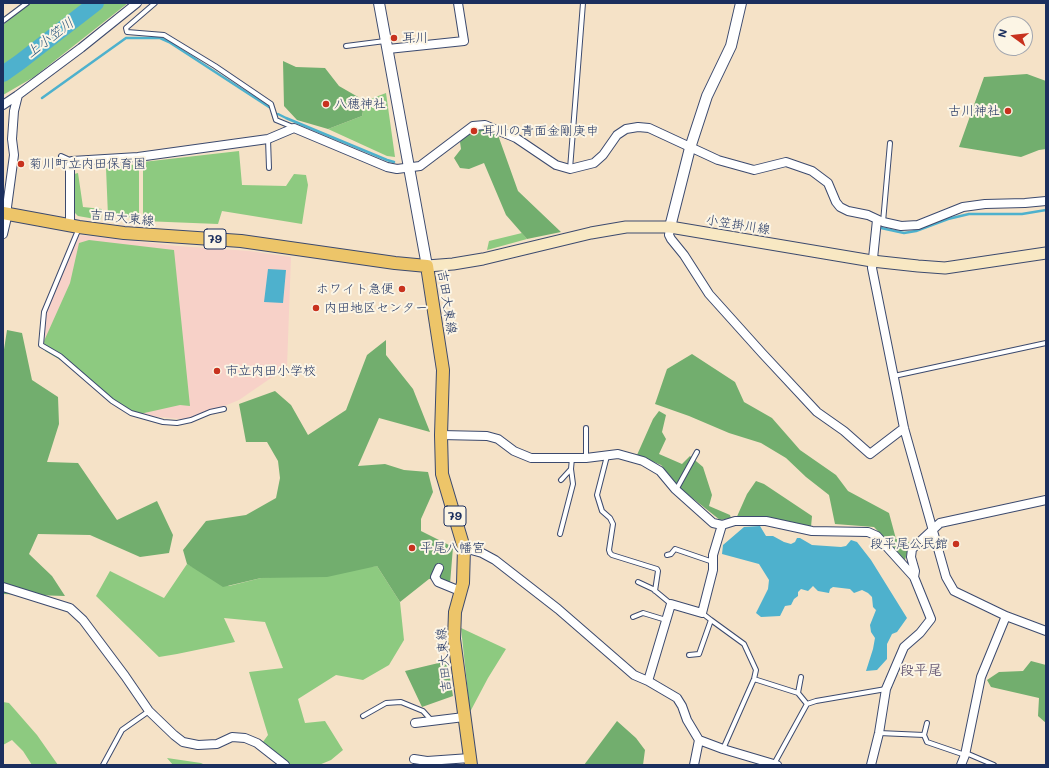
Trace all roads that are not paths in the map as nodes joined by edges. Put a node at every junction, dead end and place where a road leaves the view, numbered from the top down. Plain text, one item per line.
1 (27, 3) edge
2 (137, 3) edge
3 (155, 3) edge
4 (379, 3) edge
5 (458, 3) edge
6 (583, 3) edge
7 (741, 3) edge
8 (3, 21) edge
9 (387, 45) junction
10 (346, 46) dead end
11 (18, 95) junction
12 (3, 105) edge
13 (294, 128) junction
14 (268, 139) junction
15 (890, 143) dead end
16 (690, 148) junction
17 (62, 156) dead end
18 (72, 161) junction
19 (269, 168) dead end
20 (408, 168) junction
21 (570, 169) junction
22 (1046, 201) edge
23 (5, 213) edge
24 (880, 221) junction
25 (74, 227) junction
26 (670, 228) junction
27 (3, 234) edge
28 (1046, 253) edge
29 (872, 261) junction
30 (427, 266) junction
31 (1046, 343) edge
32 (894, 376) junction
33 (224, 409) dead end
34 (586, 428) dead end
35 (904, 428) junction
36 (441, 435) junction
37 (697, 452) dead end
38 (608, 455) junction
39 (572, 458) junction
40 (586, 458) junction
41 (571, 469) junction
42 (561, 480) dead end
43 (676, 490) junction
44 (1046, 500) edge
45 (722, 525) junction
46 (934, 529) junction
47 (560, 534) dead end
48 (464, 548) junction
49 (667, 555) dead end
50 (713, 562) junction
51 (439, 568) dead end
52 (914, 577) junction
53 (638, 582) dead end
54 (3, 587) edge
55 (460, 591) junction
56 (656, 591) junction
57 (671, 604) junction
58 (702, 613) junction
59 (1006, 616) junction
60 (633, 617) dead end
61 (667, 620) junction
62 (711, 620) junction
63 (1046, 631) edge
64 (689, 654) dead end
65 (801, 677) dead end
66 (754, 679) junction
67 (648, 681) junction
68 (886, 689) junction
69 (798, 693) junction
70 (806, 704) junction
71 (149, 711) junction
72 (363, 716) dead end
73 (464, 717) junction
74 (432, 721) junction
75 (415, 723) dead end
76 (927, 723) dead end
77 (879, 733) junction
78 (924, 735) junction
79 (699, 740) junction
80 (723, 749) junction
81 (966, 754) junction
82 (414, 760) dead end
83 (471, 761) edge
84 (104, 763) edge
85 (109, 765) edge
86 (285, 765) edge
87 (694, 765) edge
88 (773, 765) edge
89 (777, 765) edge
90 (870, 765) edge
91 (961, 765) edge
92 (994, 765) edge

1 - 8 lane
2 - 11 street
3 - 13 lane
4 - 9 street
5 - 9 street
6 - 21 lane
7 - 16 street
9 - 10 lane
9 - 20 street
11 - 12 street
11 - 23 street
13 - 14 street
13 - 20 street
14 - 18 street
14 - 19 lane
15 - 24 lane
16 - 21 street
16 - 24 street
16 - 26 street
17 - 18 lane
18 - 25 street
20 - 21 street
20 - 30 street
22 - 24 street
23 - 25 main road, 吉田大東線 / 79
23 - 27 street
24 - 29 street
25 - 30 main road, 吉田大東線 / 79
25 - 33 lane
26 - 29 main road, 小笠掛川線
26 - 30 main road, 小笠掛川線
26 - 35 street
28 - 29 main road, 小笠掛川線
29 - 32 street
30 - 36 main road, 吉田大東線 / 79
31 - 32 lane
32 - 35 street
34 - 40 lane
35 - 46 street
36 - 39 street
36 - 48 main road, 吉田大東線 / 79
37 - 43 lane
38 - 40 street
38 - 43 street
38 - 56 lane
39 - 40 street
39 - 41 lane
41 - 42 lane
41 - 47 lane
43 - 45 street
44 - 46 street
45 - 50 street
45 - 52 street
46 - 52 street
46 - 59 street
48 - 55 main road, 吉田大東線 / 79
48 - 67 street
49 - 50 lane
50 - 58 street
51 - 55 street
52 - 68 street
53 - 56 lane
54 - 71 street
55 - 73 main road, 吉田大東線 / 79
56 - 57 lane
57 - 58 street
57 - 61 street
58 - 62 lane
59 - 63 street
59 - 81 street
60 - 61 lane
61 - 67 street
62 - 64 lane
62 - 66 lane
65 - 69 lane
66 - 69 lane
66 - 80 lane
67 - 79 street
68 - 70 lane
68 - 77 street
69 - 70 lane
70 - 88 lane
71 - 84 lane
71 - 86 street
72 - 74 lane
73 - 74 street
73 - 83 main road, 吉田大東線 / 79
74 - 75 street
76 - 78 lane
77 - 78 lane
77 - 90 street
78 - 81 lane
79 - 80 street
79 - 87 street
80 - 88 street
81 - 91 street
81 - 92 lane
82 - 83 street
84 - 85 lane
88 - 89 street

